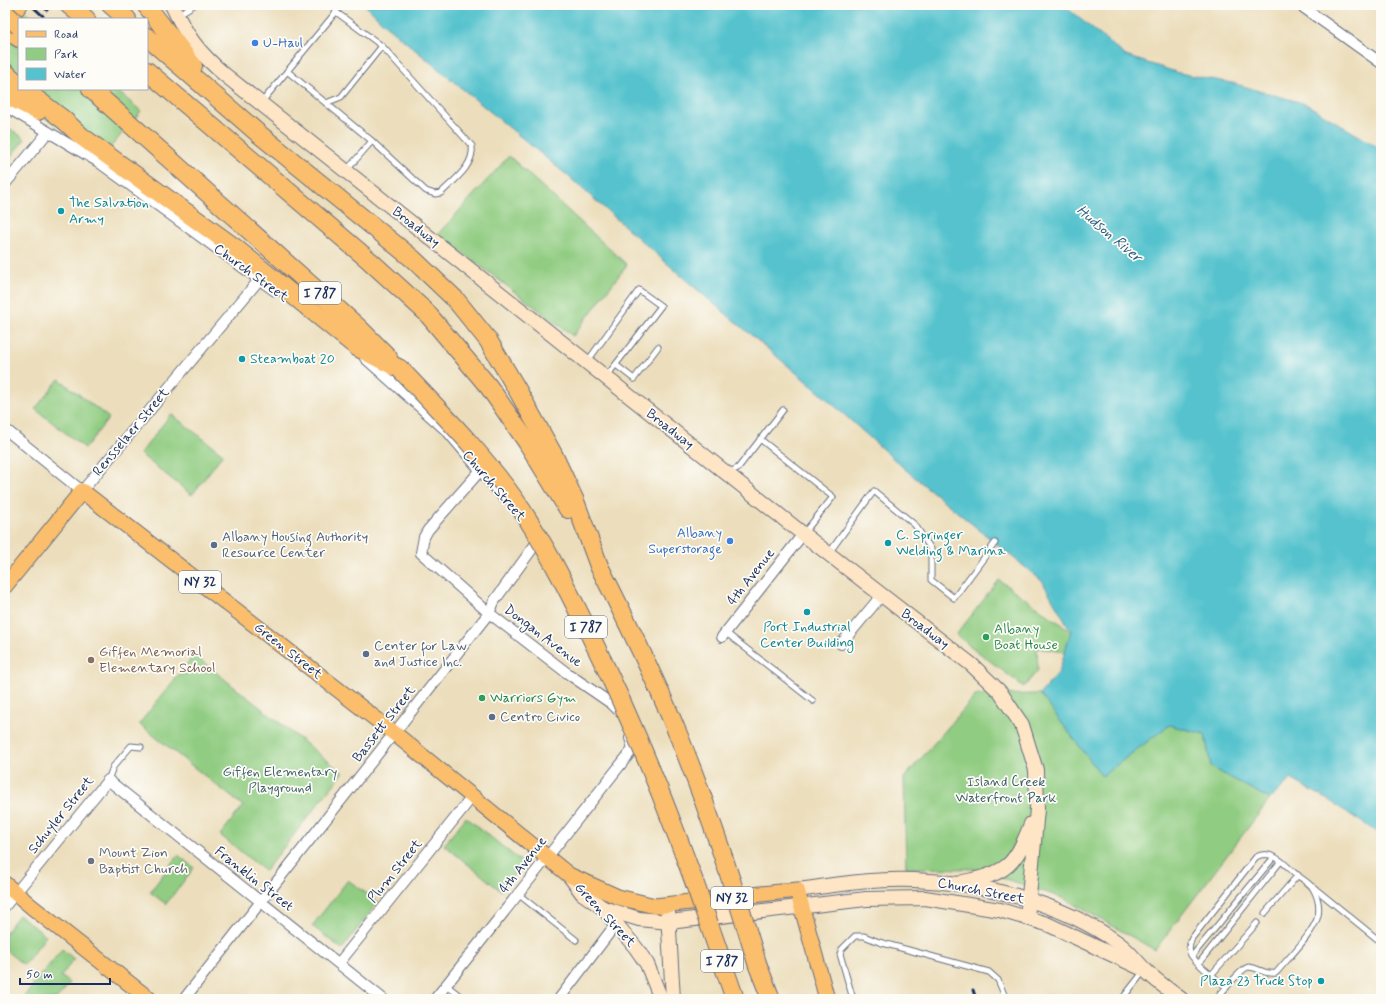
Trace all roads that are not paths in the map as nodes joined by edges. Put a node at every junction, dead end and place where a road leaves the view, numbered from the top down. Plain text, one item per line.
1 (20, 5) edge
2 (69, 5) edge
3 (99, 5) edge
4 (111, 5) edge
5 (146, 5) edge
6 (194, 5) edge
7 (334, 5) edge
8 (1300, 5) edge
9 (174, 10) edge
10 (336, 12) junction
11 (5, 13) edge
12 (85, 18) edge
13 (111, 18) edge
14 (126, 18) edge
15 (5, 22) edge
16 (18, 25) edge
17 (5, 28) edge
18 (18, 37) edge
19 (148, 38) edge
20 (382, 46) junction
21 (148, 54) edge
22 (1381, 64) edge
23 (287, 71) junction
24 (5, 72) edge
25 (148, 72) edge
26 (18, 84) edge
27 (24, 90) edge
28 (92, 90) edge
29 (5, 94) edge
30 (326, 103) junction
31 (260, 104) junction
32 (5, 106) edge
33 (48, 132) junction
34 (259, 134) junction
35 (81, 136) junction
36 (372, 141) junction
37 (345, 171) junction
38 (270, 174) junction
39 (5, 184) edge
40 (259, 280) junction
41 (658, 347) dead end
42 (586, 362) junction
43 (616, 364) junction
44 (400, 369) junction
45 (606, 378) junction
46 (782, 410) dead end
47 (5, 429) edge
48 (760, 439) junction
49 (480, 471) junction
50 (726, 473) junction
51 (82, 491) junction
52 (803, 534) junction
53 (540, 538) joint
54 (995, 543) dead end
55 (828, 554) junction
56 (599, 566) junction
57 (5, 586) edge
58 (881, 596) junction
59 (489, 613) junction
60 (724, 634) joint
61 (841, 644) dead end
62 (812, 701) dead end
63 (394, 733) junction
64 (141, 747) dead end
65 (633, 749) joint
66 (108, 780) junction
67 (472, 797) junction
68 (1037, 808) junction
69 (547, 857) junction
70 (1274, 857) junction
71 (1281, 861) junction
72 (569, 875) junction
73 (1298, 875) junction
74 (952, 884) junction
75 (1311, 885) junction
76 (10, 888) edge
77 (797, 890) junction
78 (518, 894) junction
79 (1028, 899) junction
80 (261, 902) junction
81 (667, 905) junction
82 (802, 905) junction
83 (5, 906) edge
84 (602, 908) junction
85 (1265, 913) dead end
86 (1027, 918) junction
87 (668, 922) junction
88 (1257, 923) dead end
89 (616, 924) junction
90 (709, 924) junction
91 (576, 940) dead end
92 (1381, 942) edge
93 (1192, 956) junction
94 (338, 963) junction
95 (1199, 963) junction
96 (758, 966) junction
97 (1145, 970) junction
98 (1212, 974) junction
99 (446, 985) junction
100 (1227, 987) junction
101 (149, 999) edge
102 (184, 999) edge
103 (383, 999) edge
104 (435, 999) edge
105 (464, 999) edge
106 (559, 999) edge
107 (661, 999) edge
108 (673, 999) edge
109 (722, 999) edge
110 (735, 999) edge
111 (768, 999) edge
112 (771, 999) edge
113 (827, 999) edge
114 (853, 999) edge
115 (1006, 999) edge
116 (1122, 999) edge
117 (1181, 999) edge
118 (1216, 999) edge

1 - 15 main road
2 - 12 highway
3 - 13 highway
4 - 14 highway
5 - 34 highway
6 - 9 lane
7 - 10 lane
8 - 22 street
9 - 31 street, Broadway
10 - 20 lane
10 - 23 lane
11 - 16 highway, bridge
17 - 18 highway
19 - 34 highway
20 - 30 lane
20 - 36 lane
21 - 38 highway
23 - 30 lane
23 - 31 lane
24 - 26 highway
25 - 38 highway, I 787
27 - 35 highway
28 - 44 highway, I 787
29 - 35 highway
30 - 36 lane
31 - 37 street, Broadway
32 - 33 street, Church Street
33 - 39 street
33 - 40 street, Church Street
34 - 56 highway
35 - 44 highway
36 - 37 lane
37 - 42 street, Broadway
38 - 56 highway, I 787
40 - 49 street, Church Street
40 - 51 street, Rensselaer Street
41 - 43 lane
42 - 43 lane
42 - 45 street, Broadway
43 - 45 lane
44 - 90 highway, I 787, bridge
45 - 50 street, Broadway
46 - 48 lane
47 - 51 street, Green Street
48 - 50 lane
48 - 52 lane
49 - 53 street, Church Street
49 - 59 street, Dongan Avenue
50 - 52 street, Broadway
51 - 57 main road, Rensselaer Street
51 - 63 main road, Green Street / NY 32
52 - 55 street, Broadway
52 - 60 street, 4th Avenue
53 - 59 street, Bassett Street
54 - 55 lane
55 - 58 street, Broadway
56 - 96 highway, I 787, bridge
58 - 61 street
58 - 68 street, Broadway
59 - 63 street, Bassett Street
59 - 65 street, Dongan Avenue
60 - 62 lane
63 - 67 main road, Green Street / NY 32
63 - 80 street, Bassett Street
64 - 66 lane
65 - 69 street, 4th Avenue
66 - 76 street, Schuyler Street
66 - 80 street, Franklin Street
67 - 69 main road, Green Street / NY 32
67 - 94 street, Plum Street
68 - 74 street
68 - 79 street, Broadway
69 - 72 main road, Green Street / NY 32
69 - 78 street, 4th Avenue
70 - 71 lane
70 - 93 lane
70 - 93 lane
71 - 73 lane
71 - 95 lane
72 - 81 main road, Green Street / NY 32
72 - 84 street, Green Street
73 - 75 lane
73 - 85 lane
74 - 77 street, Church Street
74 - 79 street, Church Street
75 - 92 lane
75 - 100 lane
76 - 83 street, Schuyler Street
76 - 101 main road
77 - 81 main road, NY 32
77 - 82 main road
78 - 91 lane
78 - 99 street, 4th Avenue
79 - 86 street, Broadway
79 - 97 street, Church Street
80 - 94 street, Franklin Street
80 - 102 street, Bassett Street
81 - 87 street
82 - 86 street, Church Street
82 - 87 street, Church Street
82 - 113 main road
84 - 87 street, Church Street
84 - 89 street, Green Street
86 - 97 street, Church Street
87 - 108 street
88 - 98 lane
89 - 106 street
89 - 107 street, Green Street
90 - 109 highway
90 - 110 highway, I 787
93 - 95 lane
94 - 103 street, Franklin Street
95 - 98 lane
96 - 111 highway, I 787
96 - 112 highway
97 - 116 lane
97 - 117 street, Church Street
98 - 100 lane
99 - 104 street, 4th Avenue
99 - 105 lane
100 - 118 lane
114 - 115 lane

